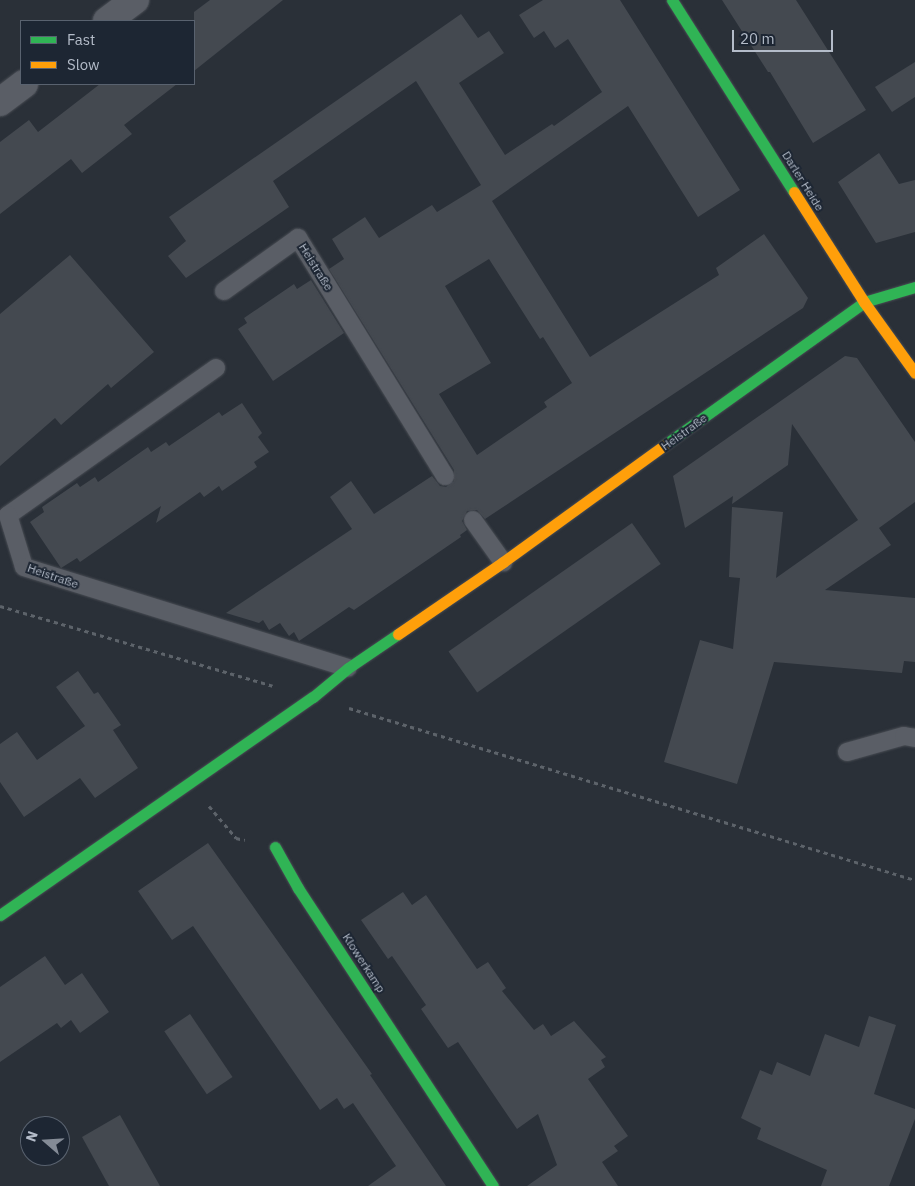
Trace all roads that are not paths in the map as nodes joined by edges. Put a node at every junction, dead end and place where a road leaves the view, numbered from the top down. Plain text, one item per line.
1 (135, 0) edge
2 (672, 0) edge
3 (108, 20) edge
4 (23, 85) edge
5 (0, 102) edge
6 (915, 287) edge
7 (224, 291) dead end
8 (864, 302) junction
9 (216, 368) dead end
10 (915, 373) edge
11 (445, 476) dead end
12 (473, 520) dead end
13 (503, 562) junction
14 (348, 668) junction
15 (915, 738) edge
16 (847, 752) dead end
17 (275, 847) road end
18 (0, 915) edge
19 (493, 1186) edge

1 - 3 street
2 - 8 street, Darler Heide
4 - 5 street
6 - 8 street, Heistraße
7 - 11 lane, Heistraße
8 - 10 street, Darler Heide
8 - 13 street, Heistraße
9 - 14 lane, Heistraße
12 - 13 lane
13 - 14 street, Heistraße
14 - 18 street, Heistraße
15 - 16 lane
17 - 19 street, Klowerkamp

